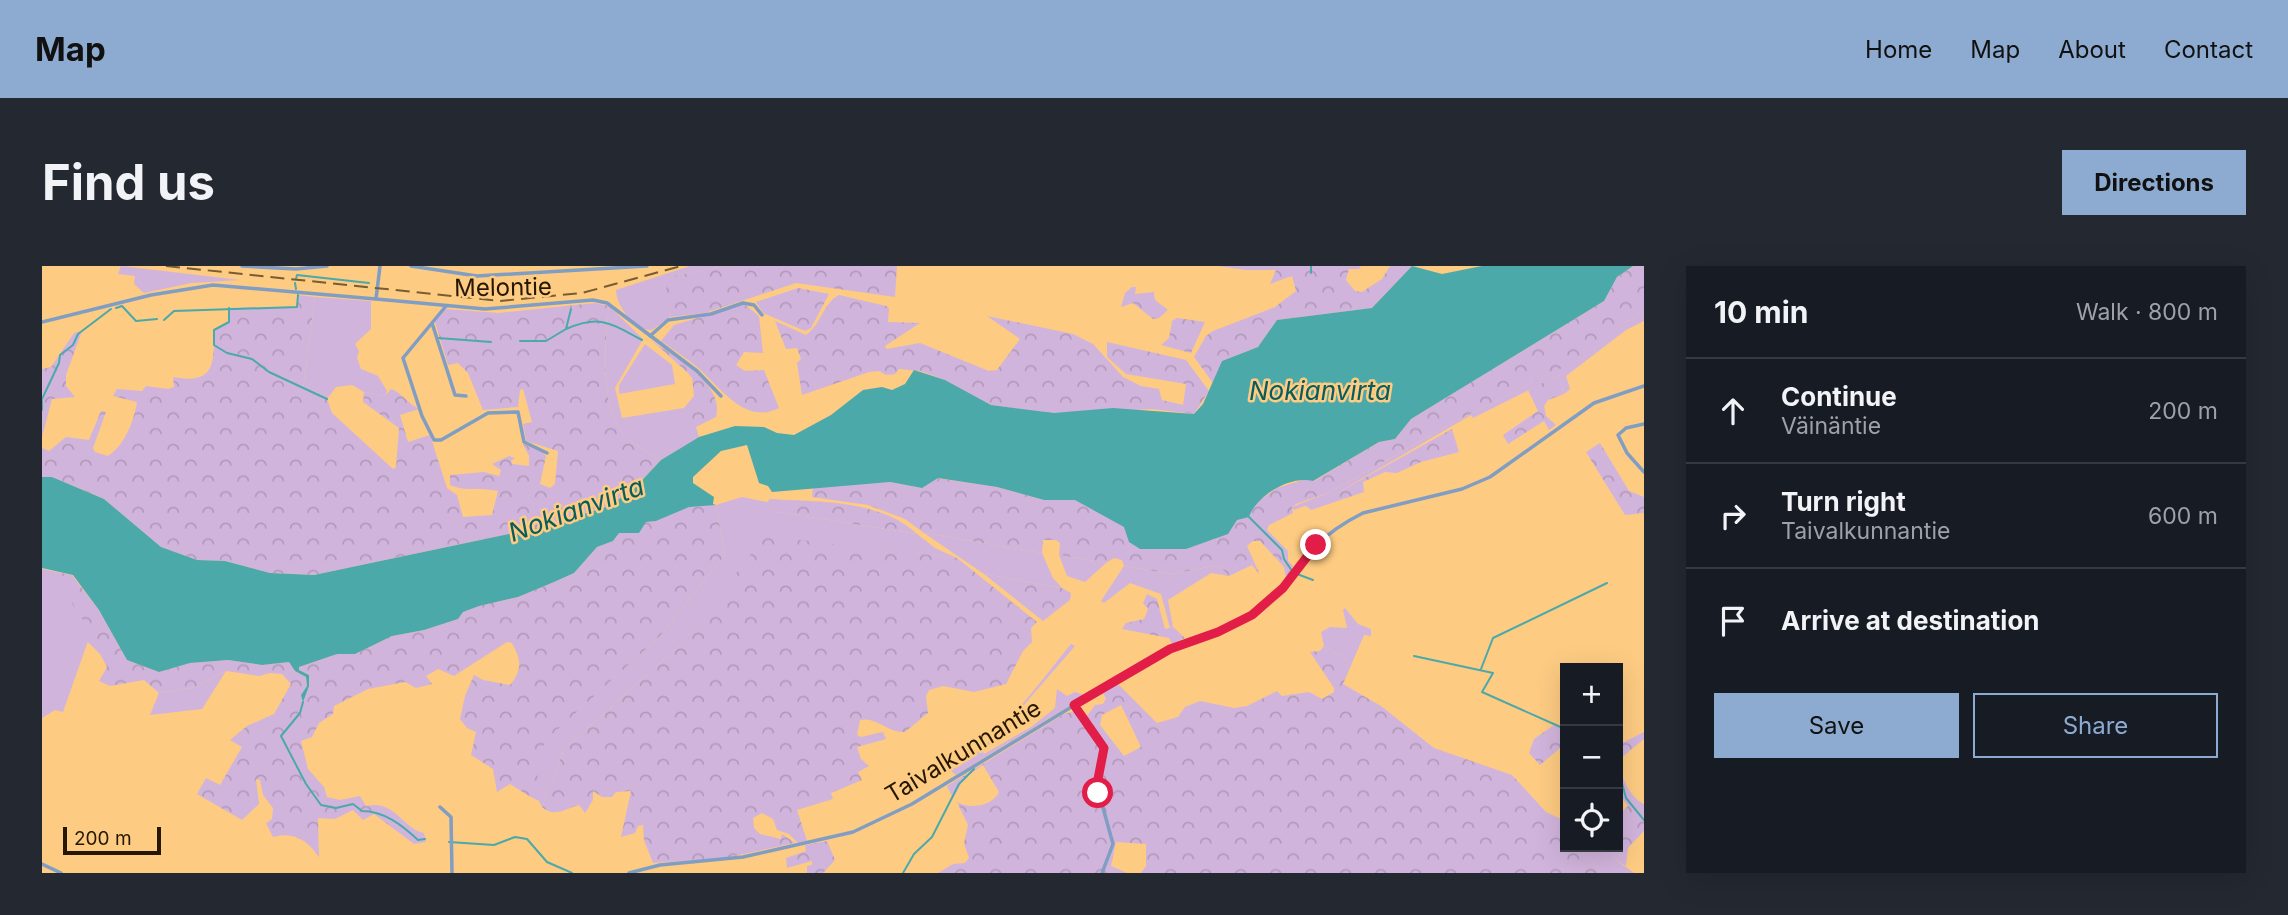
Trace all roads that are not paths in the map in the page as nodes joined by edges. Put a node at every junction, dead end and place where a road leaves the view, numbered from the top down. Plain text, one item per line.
1 (243, 266) edge
2 (327, 266) edge
3 (380, 266) edge
4 (411, 266) edge
5 (647, 266) edge
6 (376, 299) junction
7 (446, 306) junction
8 (762, 315) dead end
9 (42, 323) edge
10 (432, 323) junction
11 (650, 336) junction
12 (1644, 386) edge
13 (466, 396) dead end
14 (721, 396) dead end
15 (1644, 424) edge
16 (547, 453) dead end
17 (1644, 464) edge
18 (1639, 467) junction
19 (1644, 472) edge
20 (1074, 705) junction
21 (440, 807) dead end
22 (42, 864) edge
23 (61, 873) edge
24 (452, 873) edge
25 (629, 873) edge
26 (1102, 873) edge

1 - 2 street
3 - 6 street
4 - 5 street
6 - 7 street, Melontie
6 - 9 street, Melontie
7 - 10 street
7 - 11 street, Melontie
8 - 11 street
10 - 13 street
10 - 16 street
11 - 14 street, Melontie
12 - 20 street, Taivalkunnantie
15 - 18 street
17 - 18 street
18 - 19 street
20 - 25 street, Taivalkunnantie
20 - 26 street
21 - 24 street
22 - 23 street

